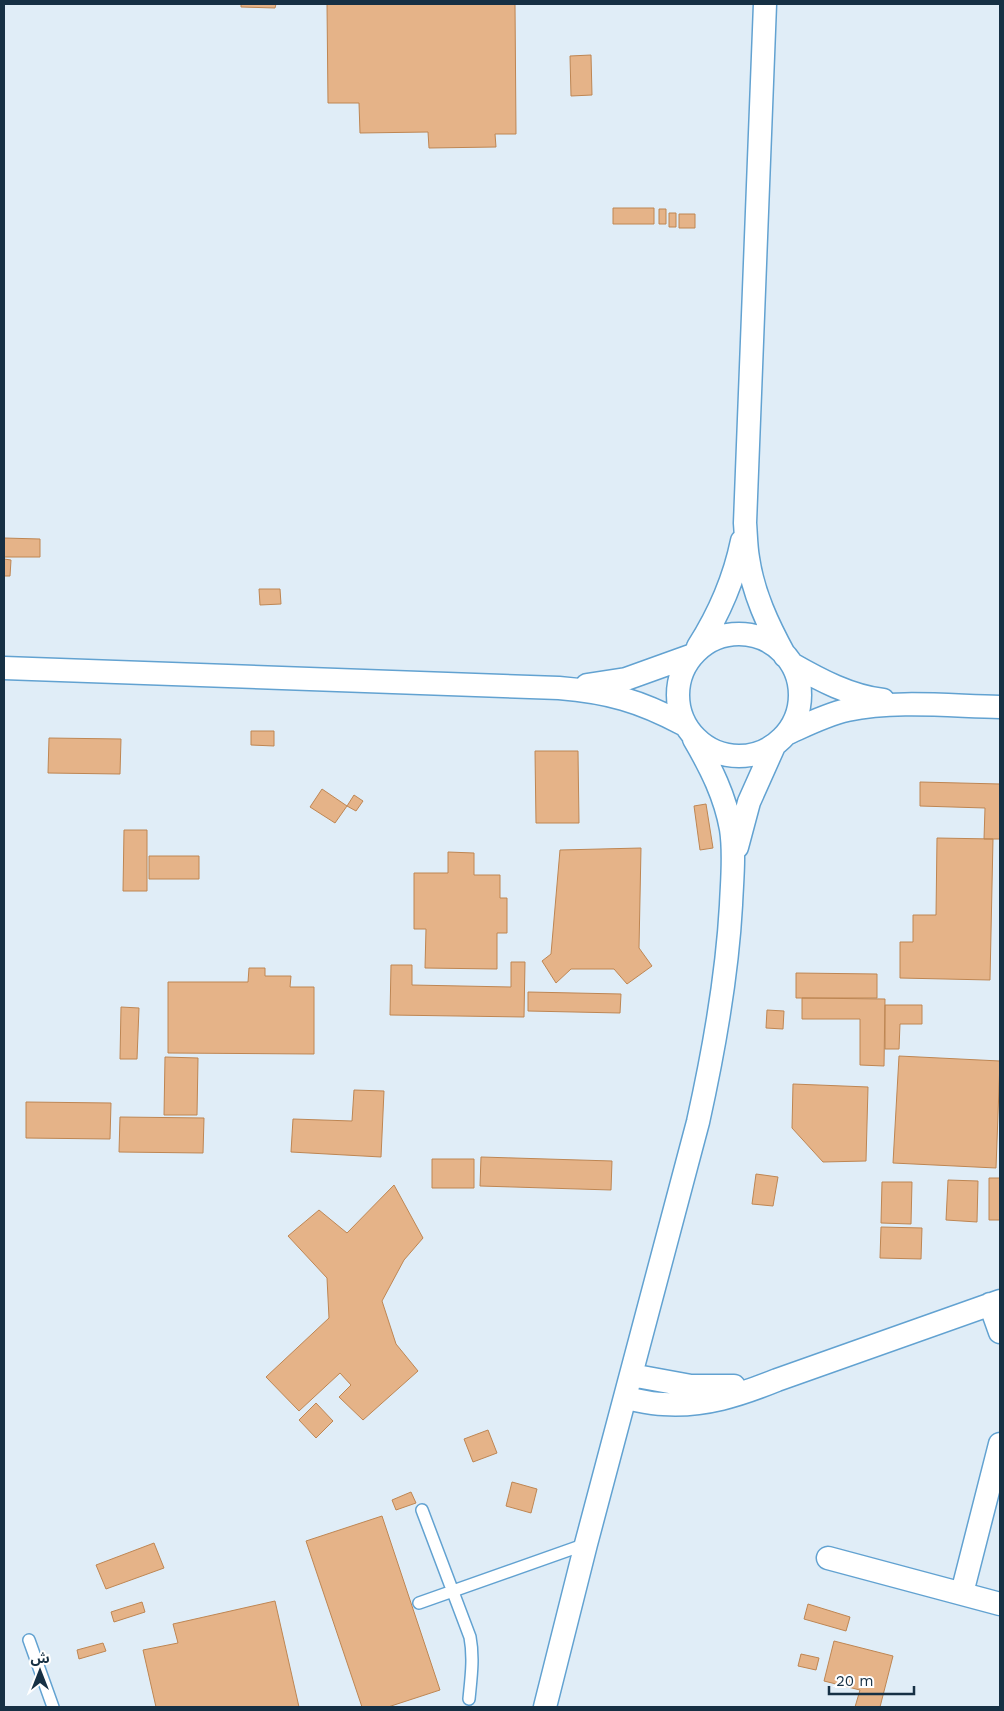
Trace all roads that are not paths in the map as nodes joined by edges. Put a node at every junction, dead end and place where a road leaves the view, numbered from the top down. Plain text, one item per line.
1 (765, 4) edge
2 (745, 523) junction
3 (693, 653) junction
4 (789, 659) junction
5 (4, 668) edge
6 (559, 688) junction
7 (909, 704) junction
8 (1000, 707) edge
9 (689, 731) junction
10 (780, 740) junction
11 (733, 862) junction
12 (995, 1302) edge
13 (1000, 1332) edge
14 (631, 1375) junction
15 (777, 1380) junction
16 (625, 1398) junction
17 (1000, 1444) edge
18 (422, 1510) dead end
19 (586, 1544) junction
20 (828, 1558) dead end
21 (453, 1592) junction
22 (962, 1593) junction
23 (419, 1603) dead end
24 (1000, 1604) edge
25 (29, 1640) dead end
26 (469, 1699) dead end
27 (53, 1707) edge
28 (545, 1707) edge

1 - 2 street
2 - 3 street
2 - 4 street
3 - 4 street
3 - 6 street
3 - 9 street
4 - 7 street
4 - 10 street
5 - 6 street
6 - 9 street
7 - 8 street
7 - 10 street
9 - 10 street
9 - 11 street
10 - 11 street
11 - 14 street
12 - 13 street
12 - 15 street
14 - 15 street
14 - 16 street
15 - 16 street
16 - 19 street
17 - 22 street
18 - 21 lane
19 - 21 lane
19 - 28 street
20 - 22 street
21 - 23 lane
21 - 26 lane
22 - 24 street
25 - 27 lane

